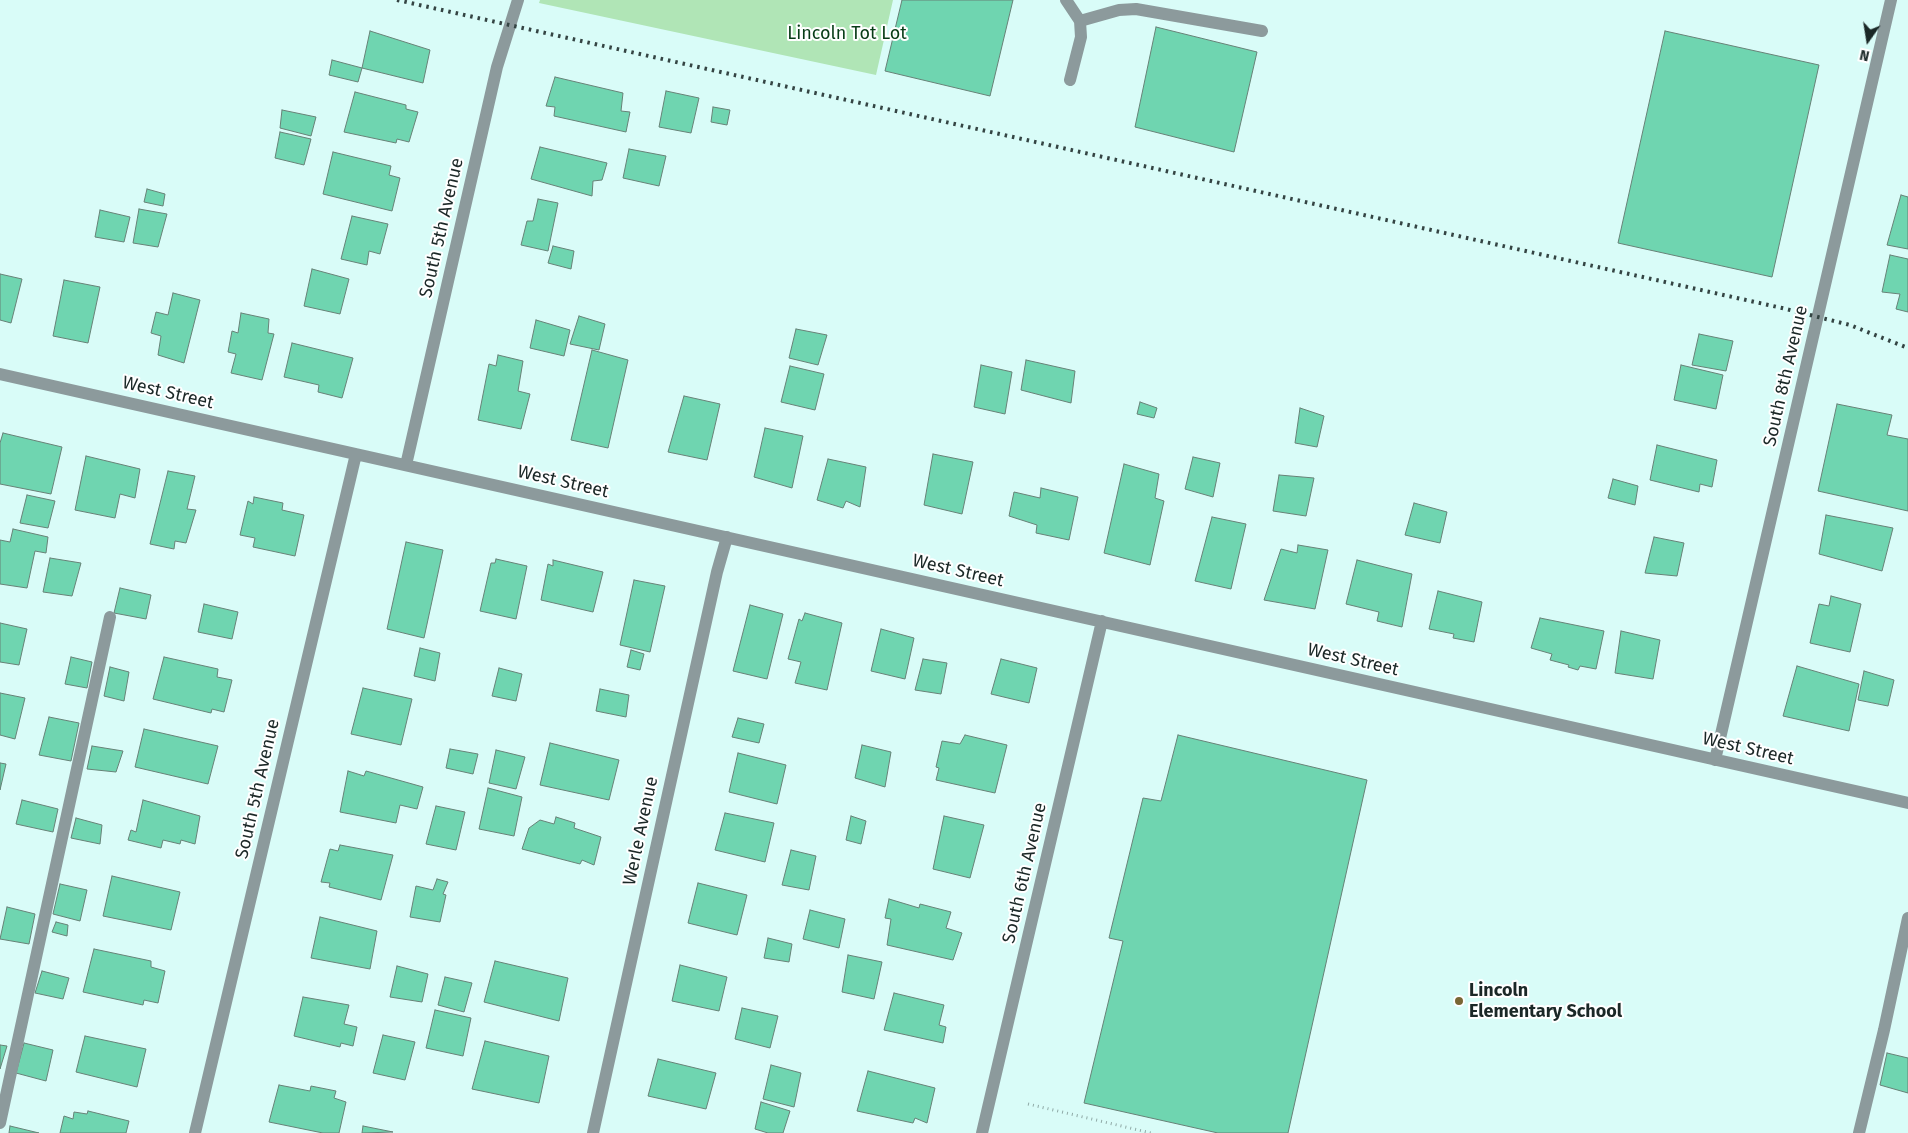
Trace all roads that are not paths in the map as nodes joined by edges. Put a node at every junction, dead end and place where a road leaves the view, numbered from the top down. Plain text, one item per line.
1 (518, 0) edge
2 (1066, 0) edge
3 (1891, 0) edge
4 (1080, 21) junction
5 (1262, 31) dead end
6 (1070, 80) dead end
7 (0, 374) edge
8 (356, 454) junction
9 (406, 465) junction
10 (727, 537) junction
11 (110, 617) dead end
12 (1102, 622) junction
13 (1716, 760) junction
14 (1908, 803) edge
15 (1908, 918) edge
16 (0, 1123) edge
17 (195, 1133) edge
18 (592, 1133) edge
19 (982, 1133) edge
20 (1858, 1133) edge

1 - 9 street, South 5th Avenue
2 - 4 street
3 - 13 street, South 8th Avenue
4 - 5 street
4 - 6 street
7 - 8 street, West Street
8 - 9 street, West Street
8 - 17 street, South 5th Avenue
9 - 10 street, West Street
10 - 12 street, West Street
10 - 18 street, Werle Avenue
11 - 16 street
12 - 13 street, West Street
12 - 19 street, South 6th Avenue
13 - 14 street, West Street
15 - 20 street

